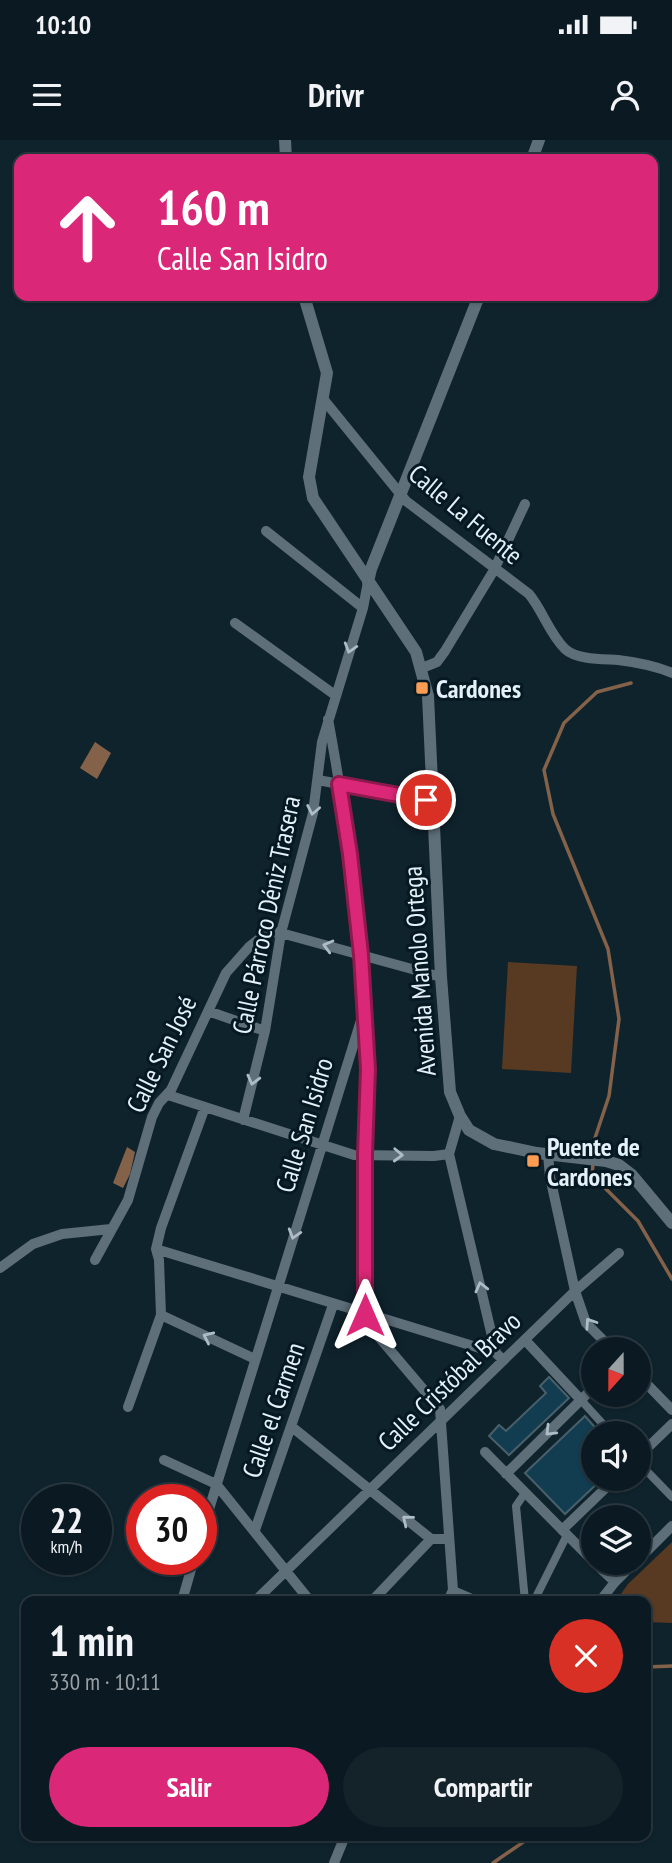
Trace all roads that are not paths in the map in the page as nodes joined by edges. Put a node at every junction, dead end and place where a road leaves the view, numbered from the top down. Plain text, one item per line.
1 (305, 301) edge
2 (477, 301) edge
3 (324, 400) junction
4 (400, 493) junction
5 (525, 504) dead end
6 (267, 531) dead end
7 (380, 547) junction
8 (350, 555) junction
9 (494, 570) junction
10 (368, 583) junction
11 (363, 608) junction
12 (235, 623) dead end
13 (422, 668) junction
14 (672, 673) edge
15 (335, 695) junction
16 (328, 719) junction
17 (318, 780) junction
18 (339, 784) junction
19 (433, 802) junction
20 (281, 933) junction
21 (361, 955) junction
22 (441, 977) junction
23 (208, 1011) junction
24 (363, 1014) junction
25 (265, 1031) junction
26 (168, 1095) junction
27 (205, 1107) junction
28 (460, 1116) junction
29 (243, 1120) junction
30 (322, 1146) junction
31 (365, 1154) junction
32 (449, 1154) junction
33 (548, 1154) junction
34 (672, 1223) edge
35 (111, 1229) junction
36 (156, 1249) junction
37 (619, 1253) dead end
38 (95, 1260) dead end
39 (0, 1268) edge
40 (278, 1287) junction
41 (575, 1291) junction
42 (333, 1305) junction
43 (160, 1315) junction
44 (365, 1315) junction
45 (600, 1337) edge
46 (525, 1340) junction
47 (500, 1357) junction
48 (255, 1359) junction
49 (651, 1388) edge
50 (581, 1400) joint
51 (128, 1407) dead end
52 (587, 1407) edge
53 (672, 1410) edge
54 (600, 1421) edge
55 (441, 1422) junction
56 (672, 1424) edge
57 (292, 1427) junction
58 (651, 1444) edge
59 (485, 1452) dead end
60 (164, 1460) dead end
61 (506, 1474) junction
62 (651, 1475) edge
63 (216, 1484) joint
64 (217, 1485) edge
65 (369, 1490) junction
66 (603, 1491) edge
67 (525, 1493) junction
68 (672, 1497) edge
69 (672, 1526) edge
70 (255, 1530) junction
71 (564, 1532) junction
72 (431, 1539) junction
73 (449, 1539) junction
74 (651, 1547) edge
75 (581, 1549) edge
76 (286, 1571) junction
77 (189, 1575) edge
78 (608, 1575) edge
79 (622, 1575) edge
80 (615, 1582) junction
81 (453, 1590) junction
82 (183, 1596) edge
83 (261, 1596) edge
84 (306, 1596) edge
85 (377, 1596) edge
86 (450, 1596) edge
87 (468, 1596) edge
88 (525, 1596) edge
89 (536, 1596) edge
90 (604, 1596) edge
91 (343, 1841) edge
92 (334, 1863) edge

1 - 3 street, Avenida Manolo Ortega
2 - 4 street
3 - 4 street, Calle La Fuente
3 - 8 street, Avenida Manolo Ortega
4 - 7 street
4 - 9 street, Calle La Fuente
5 - 9 street
6 - 11 street
7 - 8 street
7 - 10 street
8 - 10 street, Avenida Manolo Ortega
9 - 13 street
9 - 14 street, Calle La Fuente
10 - 11 street, Calle Párroco Déniz Trasera
10 - 13 street, Avenida Manolo Ortega
11 -> 15 street, Calle Párroco Déniz Trasera
12 - 15 street
13 - 19 street, Avenida Manolo Ortega
15 - 16 street, Calle Párroco Déniz Trasera
16 - 17 street, Calle Párroco Déniz Trasera
16 - 18 street, Calle San Isidro
17 - 18 street
17 -> 20 street, Calle Párroco Déniz Trasera
18 - 19 street
18 - 21 street, Calle San Isidro
19 - 22 street, Avenida Manolo Ortega
21 -> 20 street
20 - 23 street, Calle San José
20 - 25 street, Calle Párroco Déniz Trasera
21 - 22 street
21 - 24 street, Calle San Isidro
22 - 28 street, Avenida Manolo Ortega
23 - 25 street
23 - 26 street, Calle San José
24 - 30 street, Calle San Isidro
24 - 31 street
25 -> 29 street, Calle Párroco Déniz Trasera
26 - 27 street
26 - 35 street, Calle San José
27 - 29 street
27 - 36 street
28 - 32 street
28 - 33 street, Avenida Manolo Ortega
29 - 30 street
30 - 31 street
30 -> 40 street, Calle San Isidro
31 -> 32 street
31 - 44 street
47 -> 32 street
33 - 34 street, Avenida Manolo Ortega
33 - 41 street
35 - 38 street, Calle San José
35 - 39 street
36 - 40 street
36 - 43 street
37 - 41 street, Calle Cristóbal Bravo
40 - 42 street
40 - 48 street, Calle San Isidro
45 -> 41 street
41 - 46 street, Calle Cristóbal Bravo
42 - 44 street
42 - 57 street, Calle el Carmen
48 -> 43 street
43 - 51 street
44 - 47 street
44 - 55 street
46 - 47 street, Calle Cristóbal Bravo
46 - 50 street
47 - 55 street, Calle Cristóbal Bravo
48 - 63 street, Calle San Isidro
49 - 53 street
50 -> 61 street
52 - 54 street
55 - 65 street, Calle Cristóbal Bravo
55 - 73 street
56 - 58 street
57 - 65 street
57 - 70 street, Calle el Carmen
59 - 61 street
60 - 63 street
61 - 67 street
62 - 68 street
64 - 70 street
72 -> 65 street
65 - 76 street, Calle Cristóbal Bravo
66 - 71 street
67 - 71 street
67 - 88 street
69 - 74 street
70 - 76 street
71 - 75 street
71 - 89 street
72 - 73 street
72 - 85 street
73 - 81 street
76 - 83 street, Calle Cristóbal Bravo
76 - 84 street
77 - 82 street
78 - 80 street
79 - 80 street
80 - 90 street
81 - 86 street
81 - 87 street
91 - 92 street

